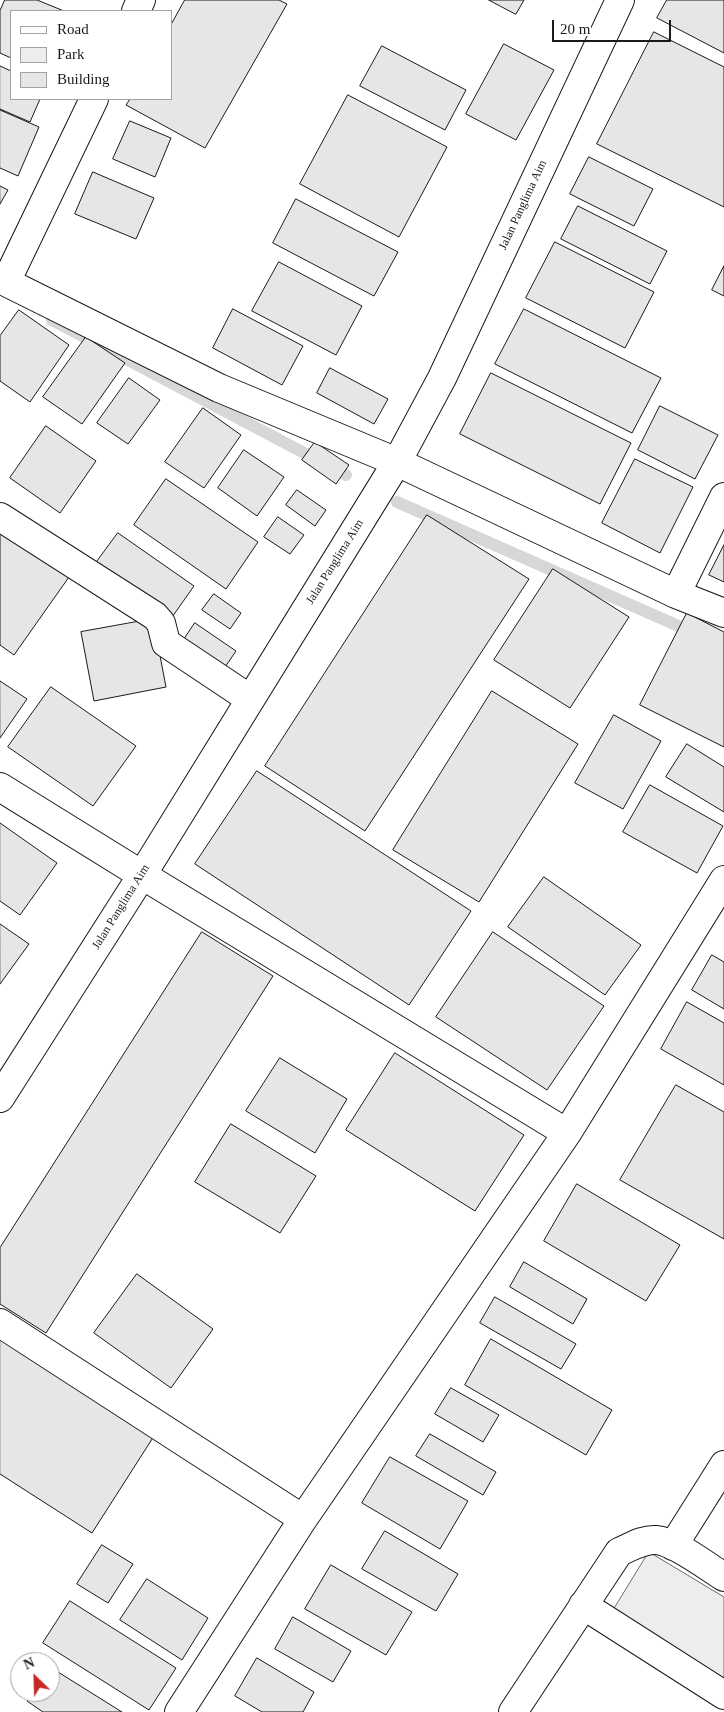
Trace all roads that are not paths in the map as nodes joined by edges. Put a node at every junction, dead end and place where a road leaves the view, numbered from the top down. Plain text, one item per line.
1 (620, 0) edge
2 (94, 100) edge
3 (3, 281) edge
4 (397, 462) junction
5 (724, 497) edge
6 (0, 517) edge
7 (676, 594) junction
8 (724, 613) edge
9 (250, 699) junction
10 (0, 788) edge
11 (142, 875) junction
12 (724, 880) edge
13 (0, 1098) edge
14 (567, 1133) junction
15 (0, 1323) edge
16 (724, 1464) edge
17 (303, 1519) junction
18 (673, 1546) junction
19 (724, 1577) edge
20 (583, 1605) junction
21 (724, 1694) edge
22 (179, 1712) edge
23 (513, 1712) edge

1 - 4 street, Jalan Panglima Aim
2 - 3 street
3 - 4 street
4 - 7 street
4 - 9 street, Jalan Panglima Aim
5 - 7 street
6 - 9 street
7 - 8 street
9 - 11 street, Jalan Panglima Aim
10 - 11 street
11 - 13 street, Jalan Panglima Aim
11 - 14 street
12 - 14 street
14 - 17 street
15 - 17 street
16 - 18 street
17 - 22 street
18 - 19 street
18 - 20 street
20 - 21 street
20 - 23 street

